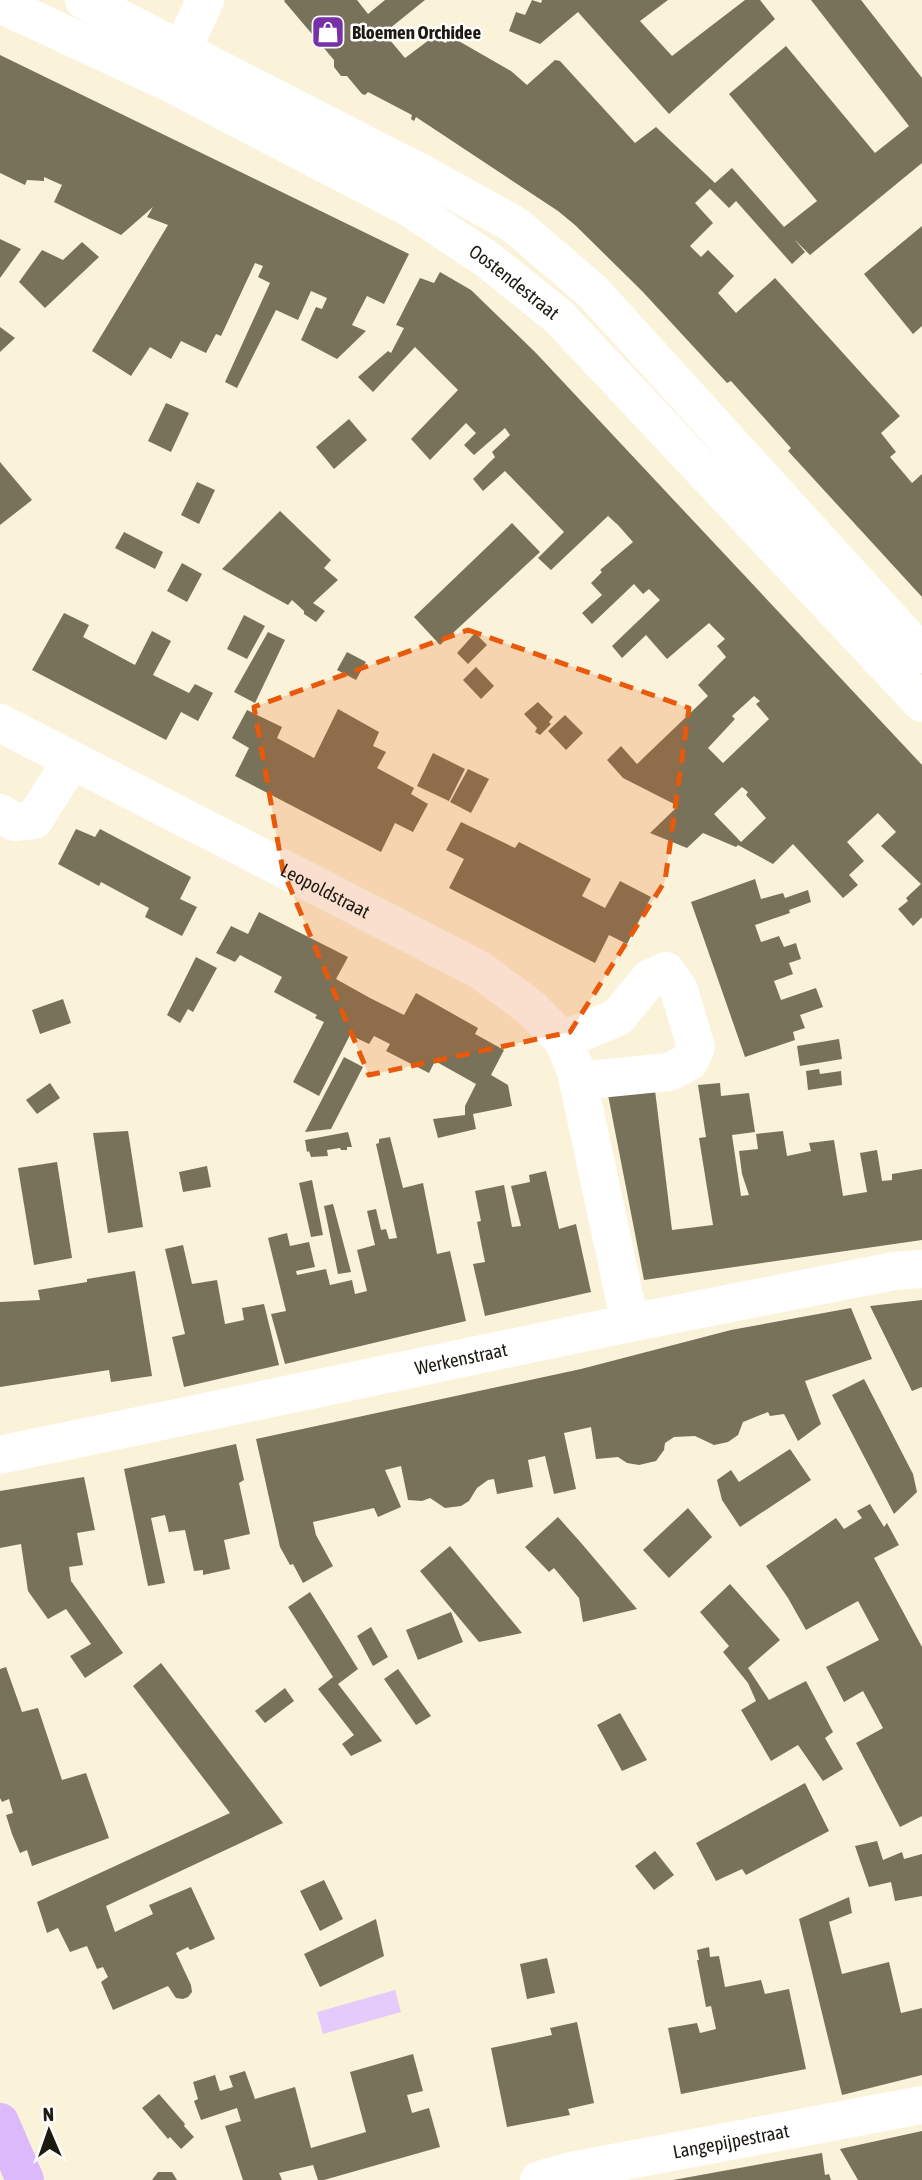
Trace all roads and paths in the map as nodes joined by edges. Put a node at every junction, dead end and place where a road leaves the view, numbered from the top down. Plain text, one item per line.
1 (84, 0) edge
2 (205, 0) edge
3 (0, 4) edge
4 (175, 66) junction
5 (922, 654) edge
6 (922, 703) edge
7 (0, 723) edge
8 (72, 760) junction
9 (0, 813) edge
10 (563, 1040) junction
11 (578, 1081) junction
12 (922, 1269) edge
13 (630, 1322) junction
14 (0, 1455) edge
15 (922, 2105) edge
16 (0, 2122) edge
17 (0, 2148) edge
18 (9, 2180) edge
19 (25, 2180) edge
20 (539, 2180) edge

1 - 4 street, Oostendestraat
2 - 4 street
3 - 4 street, Oostendestraat
4 - 5 street, Oostendestraat
4 - 6 street, Oostendestraat
7 - 8 street, Leopoldstraat
8 - 9 street
8 - 10 street, Leopoldstraat
10 - 11 street, Leopoldstraat
10 - 11 street
11 - 13 street, Leopoldstraat
12 - 13 street, Werkenstraat
13 - 14 street, Werkenstraat
15 - 20 street, Langepijpestraat
16 - 19 main road
17 - 18 main road

